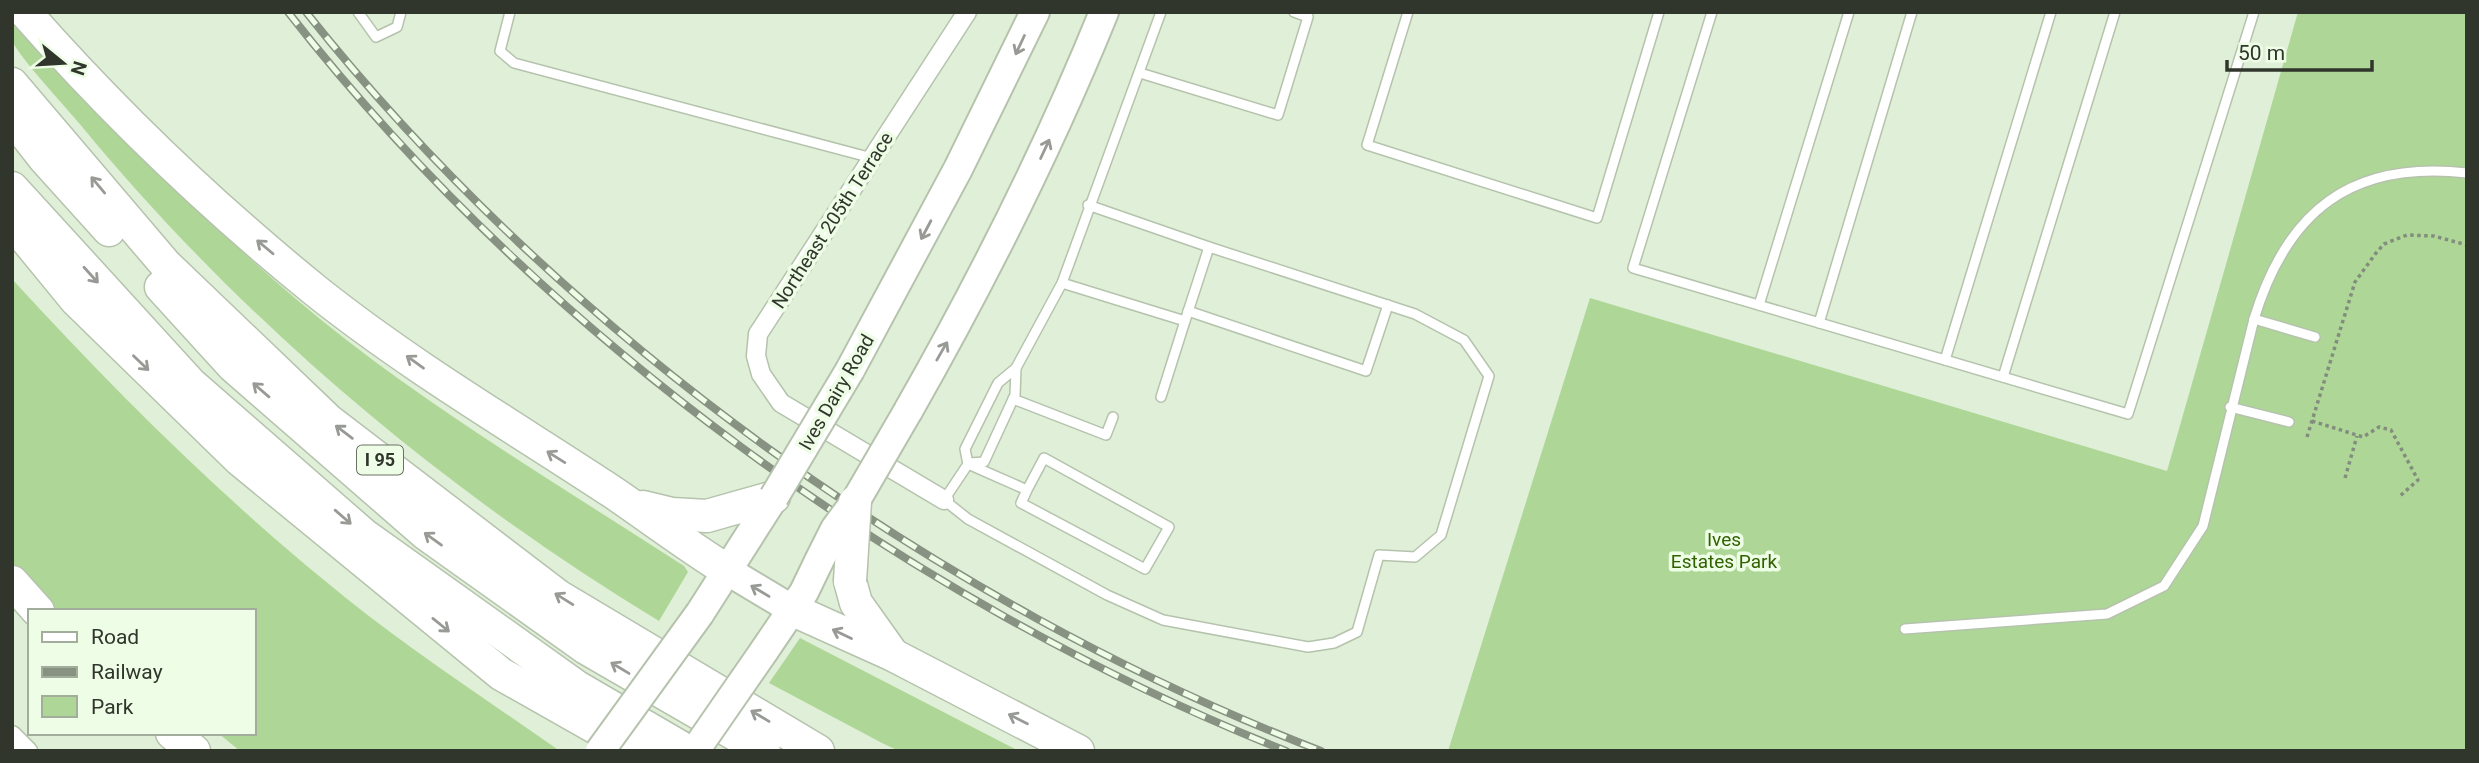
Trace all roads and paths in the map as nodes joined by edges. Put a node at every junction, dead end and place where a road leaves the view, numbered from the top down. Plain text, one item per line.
1 (25, 12) edge
2 (358, 12) edge
3 (401, 12) edge
4 (510, 12) edge
5 (967, 12) edge
6 (1035, 12) edge
7 (1104, 12) edge
8 (1161, 12) edge
9 (1294, 12) edge
10 (1408, 12) edge
11 (1659, 12) edge
12 (1712, 12) edge
13 (1849, 12) edge
14 (1912, 12) edge
15 (2051, 12) edge
16 (2115, 12) edge
17 (2254, 12) edge
18 (1140, 73) junction
19 (12, 84) edge
20 (12, 117) edge
21 (872, 158) junction
22 (2467, 173) edge
23 (12, 188) edge
24 (1088, 205) junction
25 (12, 222) edge
26 (2467, 245) edge
27 (1209, 247) junction
28 (1062, 283) junction
29 (1388, 305) junction
30 (1759, 305) junction
31 (1186, 316) junction
32 (2253, 320) junction
33 (1819, 323) junction
34 (2315, 337) dead end
35 (1945, 360) junction
36 (1016, 368) junction
37 (2003, 377) junction
38 (1161, 397) dead end
39 (1013, 399) junction
40 (2230, 407) junction
41 (1113, 416) dead end
42 (2312, 421) junction
43 (2289, 422) dead end
44 (2357, 436) junction
45 (2307, 437) dead end
46 (968, 464) junction
47 (2346, 478) dead end
48 (1027, 489) junction
49 (2400, 496) dead end
50 (944, 500) junction
51 (855, 502) junction
52 (628, 503) junction
53 (767, 508) junction
54 (728, 571) junction
55 (12, 582) edge
56 (36, 609) edge
57 (793, 610) junction
58 (1905, 629) dead end
59 (893, 655) junction
60 (12, 735) edge
61 (174, 735) edge
62 (28, 751) edge
63 (194, 751) edge
64 (600, 751) edge
65 (637, 751) edge
66 (687, 751) edge
67 (694, 751) edge
68 (764, 751) edge
69 (818, 751) edge
70 (1078, 751) edge

52 -> 1 highway
2 - 3 lane
4 - 21 lane
5 - 21 street, Northeast 205th Terrace
6 -> 53 main road, Ives Dairy Road, bridge
51 -> 7 main road, bridge
8 - 18 lane
9 - 18 lane
10 - 11 lane
12 - 30 lane
13 - 30 lane
14 - 33 lane
15 - 35 lane
16 - 37 lane
17 - 37 lane
18 - 24 lane
69 -> 19 highway, I 95
68 -> 20 highway
21 - 50 street, Northeast 205th Terrace
22 - 32 lane
23 -> 66 highway
24 - 27 lane
24 - 28 lane
25 -> 65 highway
26 - 42 path
27 - 29 lane
27 - 31 lane
28 - 31 lane
28 - 36 lane
29 - 31 lane
29 - 50 lane
30 - 33 lane
31 - 38 lane
32 - 34 lane
32 - 40 lane
33 - 35 lane
35 - 37 lane
36 - 39 lane
36 - 46 lane
39 - 41 lane
39 - 46 lane
40 - 43 lane
40 - 58 lane
42 - 44 path
42 - 45 path
44 - 47 path
44 - 49 path
46 - 48 lane
46 - 50 lane
48 - 48 lane
51 - 57 main road, bridge
51 - 59 highway, bridge
52 - 53 highway
52 - 54 highway
53 - 54 main road, Ives Dairy Road
57 -> 54 main road
54 - 64 main road, Ives Dairy Road, bridge
55 - 56 highway
59 -> 57 highway
57 - 67 main road, bridge
70 -> 59 highway
60 - 62 street
61 - 63 highway

